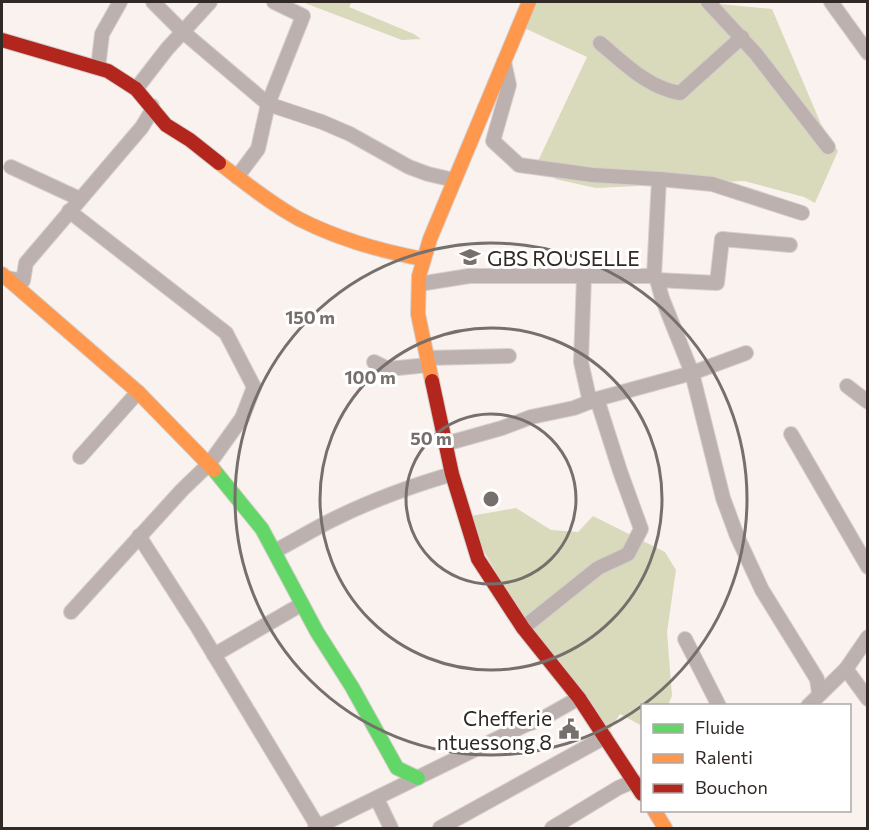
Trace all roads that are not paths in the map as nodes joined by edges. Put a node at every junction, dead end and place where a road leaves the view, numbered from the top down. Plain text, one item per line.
1 (120, 2) edge
2 (153, 2) edge
3 (210, 2) edge
4 (273, 2) edge
5 (529, 2) edge
6 (708, 2) edge
7 (831, 2) edge
8 (182, 31) junction
9 (742, 37) junction
10 (2, 40) edge
11 (600, 44) dead end
12 (867, 53) edge
13 (504, 60) junction
14 (98, 68) junction
15 (136, 89) junction
16 (268, 104) junction
17 (152, 106) junction
18 (166, 125) junction
19 (142, 127) junction
20 (828, 147) dead end
21 (11, 167) dead end
22 (237, 177) junction
23 (659, 179) junction
24 (454, 180) junction
25 (80, 199) junction
26 (69, 211) junction
27 (802, 213) dead end
28 (790, 245) dead end
29 (423, 259) junction
30 (4, 276) edge
31 (584, 277) junction
32 (655, 278) junction
33 (419, 284) junction
34 (746, 353) dead end
35 (508, 356) dead end
36 (374, 362) dead end
37 (428, 362) junction
38 (692, 374) junction
39 (847, 386) dead end
40 (138, 392) junction
41 (594, 400) junction
42 (867, 402) edge
43 (791, 434) dead end
44 (446, 444) junction
45 (80, 457) dead end
46 (209, 464) junction
47 (452, 474) junction
48 (139, 536) junction
49 (275, 551) junction
50 (867, 567) edge
51 (302, 604) junction
52 (71, 612) dead end
53 (523, 628) junction
54 (867, 637) edge
55 (685, 639) dead end
56 (214, 655) junction
57 (846, 669) junction
58 (819, 693) junction
59 (579, 698) junction
60 (867, 699) edge
61 (718, 704) edge
62 (809, 704) edge
63 (605, 737) junction
64 (418, 778) junction
65 (634, 782) junction
66 (641, 792) edge
67 (377, 798) junction
68 (656, 812) edge
69 (317, 828) edge
70 (391, 828) edge
71 (440, 828) edge
72 (552, 828) edge
73 (665, 828) edge

1 - 14 street
2 - 8 street
3 - 8 street
4 - 16 street
5 - 13 street
6 - 9 street
7 - 12 street
8 - 15 street
8 - 16 street
9 - 11 street
9 - 20 street
10 - 14 street
13 - 23 street
13 - 24 street
14 - 15 street
15 - 17 street
16 - 22 street
16 - 24 street
17 - 18 street
17 - 19 street
18 - 19 street
18 - 22 street
19 - 25 street
21 - 25 street
22 - 29 street
23 - 27 street
23 - 32 street
24 - 29 street
25 - 26 street
26 - 30 street
26 - 46 street
28 - 32 street
29 - 33 street
30 - 40 street
31 - 32 street
31 - 33 street
31 - 41 street
32 - 38 street
33 - 37 street
34 - 38 street
35 - 37 street
36 - 37 street
37 - 44 street
38 - 41 street
38 - 58 street
39 - 42 street
40 - 45 street
40 - 46 street
41 - 44 street
41 - 53 street
43 - 50 street
44 - 47 street
46 - 48 street
46 - 49 street
47 - 49 street
47 - 53 street
48 - 52 street
48 - 56 street
49 - 51 street
51 - 56 street
51 - 64 street
53 - 59 street
54 - 57 street
55 - 61 street
56 - 69 street
57 - 58 street
57 - 60 street
58 - 62 street
59 - 63 street
59 - 64 street
63 - 65 street
63 - 71 street
64 - 67 street
65 - 66 street
65 - 72 street
67 - 69 street
67 - 70 street
68 - 73 street

